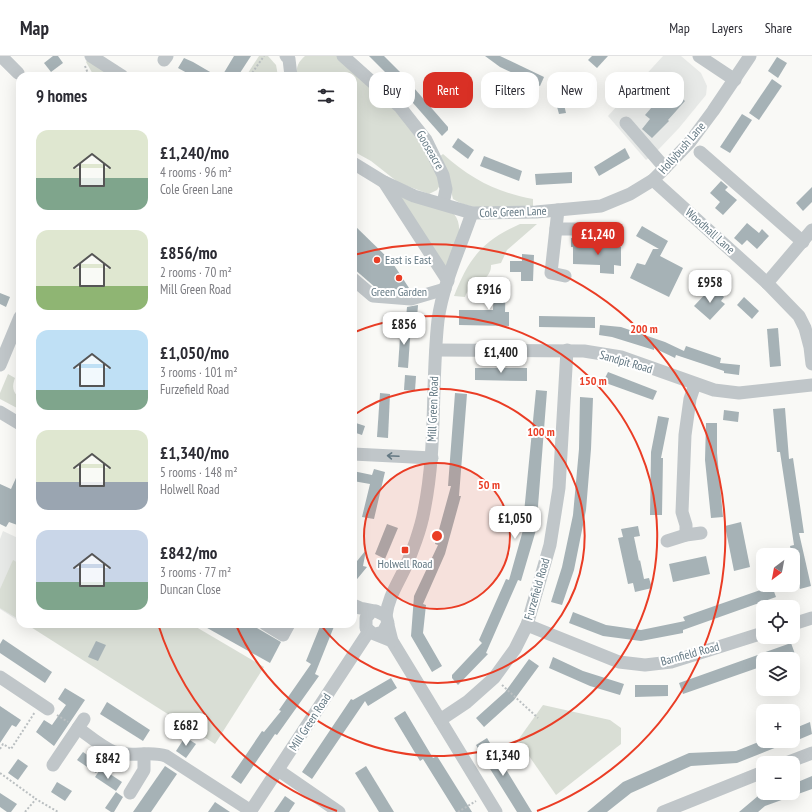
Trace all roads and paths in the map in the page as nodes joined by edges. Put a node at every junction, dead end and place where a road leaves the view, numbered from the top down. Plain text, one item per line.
1 (1, 56) edge
2 (91, 56) edge
3 (264, 56) edge
4 (343, 56) edge
5 (699, 56) edge
6 (750, 56) edge
7 (290, 57) edge
8 (18, 72) dead end
9 (116, 72) edge
10 (253, 72) edge
11 (291, 72) edge
12 (735, 80) junction
13 (626, 123) dead end
14 (700, 152) dead end
15 (357, 165) edge
16 (666, 168) junction
17 (653, 180) junction
18 (384, 182) junction
19 (443, 204) junction
20 (558, 210) junction
21 (472, 213) junction
22 (556, 229) junction
23 (608, 229) dead end
24 (812, 230) edge
25 (803, 242) junction
26 (565, 276) dead end
27 (357, 282) edge
28 (767, 284) junction
29 (447, 285) junction
30 (16, 327) edge
31 (436, 350) junction
32 (567, 350) junction
33 (812, 364) edge
34 (0, 365) edge
35 (695, 384) junction
36 (812, 385) edge
37 (0, 412) edge
38 (16, 422) edge
39 (357, 454) edge
40 (432, 458) junction
41 (701, 533) dead end
42 (686, 535) junction
43 (667, 542) dead end
44 (357, 606) edge
45 (381, 616) junction
46 (812, 618) edge
47 (800, 622) edge
48 (527, 625) junction
49 (272, 628) edge
50 (287, 628) edge
51 (373, 633) junction
52 (756, 636) edge
53 (392, 641) junction
54 (0, 677) edge
55 (494, 678) junction
56 (44, 706) junction
57 (538, 718) dead end
58 (440, 720) junction
59 (81, 723) junction
60 (0, 749) edge
61 (812, 752) edge
62 (144, 754) junction
63 (800, 757) edge
64 (53, 764) dead end
65 (278, 770) junction
66 (0, 773) edge
67 (756, 775) edge
68 (130, 793) dead end
69 (486, 795) junction
70 (36, 799) junction
71 (25, 812) edge
72 (58, 812) edge
73 (250, 812) edge
74 (339, 812) edge
75 (458, 812) edge
76 (496, 812) edge
77 (663, 812) edge

1 - 8 street
2 - 9 street
3 - 10 path
4 - 19 street, Gooseacre
5 - 12 street
6 - 12 street, Hollybush Lane
7 - 11 street
12 - 16 street, Hollybush Lane
13 - 16 street
14 - 25 street
15 - 18 street, Cole Green Lane
16 - 17 street, Hollybush Lane
17 - 20 street, Cole Green Lane
17 - 28 street, Woodhall Lane
18 - 19 street, Cole Green Lane
18 - 29 street
19 - 21 street, Cole Green Lane
20 - 21 street, Cole Green Lane
20 - 22 street
21 - 29 street, Mill Green Road
22 - 23 street
22 - 26 street
24 - 25 street
25 - 28 street
27 - 29 street
28 - 33 street, Woodhall Lane
29 - 31 street, Mill Green Road
30 - 34 street
31 - 32 street, Sandpit Road
31 - 40 street, Mill Green Road
32 - 35 street, Sandpit Road
32 - 48 street, Furzefield Road
35 - 36 street, Sandpit Road
35 - 42 street
37 - 38 street
40 -> 39 street
40 - 45 street, Mill Green Road
41 - 42 street
42 - 43 street
44 - 45 street
45 - 51 street, Mill Green Road
45 - 51 street
45 - 53 street
46 - 47 street
48 - 52 street, Barnfield Road
48 - 55 street, Furzefield Road
49 - 50 street
51 - 53 street
51 - 65 street, Mill Green Road
53 - 58 street
54 - 56 street
55 - 57 path
55 - 58 street, Furzefield Road
56 - 59 path
56 - 60 path
58 - 69 street
59 - 62 street
59 - 64 street
61 - 63 street
62 - 68 street
62 - 73 street
65 - 73 street, Mill Green Road
65 - 74 street
66 - 70 path
67 - 77 street
69 - 75 path
69 - 76 street
70 - 71 path
70 - 72 path

